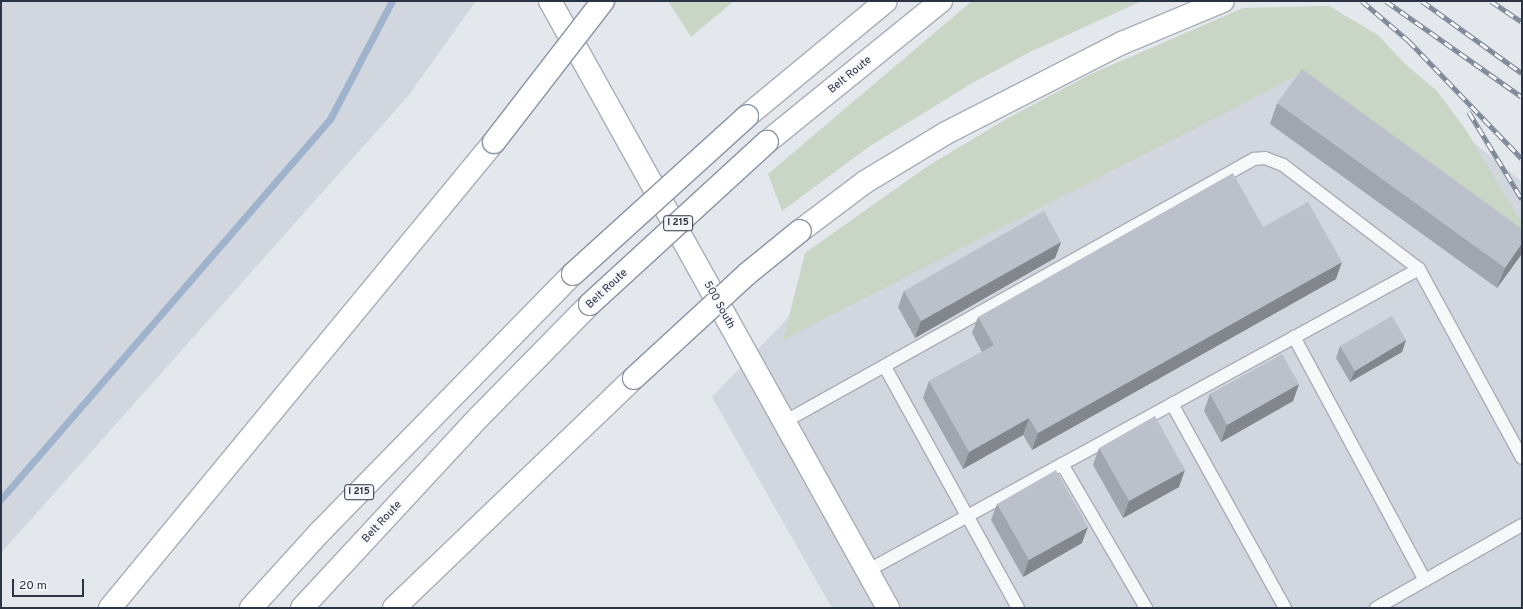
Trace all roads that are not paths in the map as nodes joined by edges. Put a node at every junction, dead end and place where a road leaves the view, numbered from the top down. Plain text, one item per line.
1 (550, 1) edge
2 (603, 1) edge
3 (886, 1) edge
4 (942, 1) edge
5 (1223, 1) edge
6 (1419, 269) junction
7 (1294, 337) junction
8 (885, 367) junction
9 (1172, 404) junction
10 (784, 422) junction
11 (1522, 458) edge
12 (1062, 464) junction
13 (966, 516) junction
14 (1522, 525) edge
15 (867, 571) junction
16 (1425, 580) junction
17 (110, 608) edge
18 (251, 608) edge
19 (302, 608) edge
20 (394, 608) edge
21 (888, 608) edge
22 (1018, 608) edge
23 (1146, 608) edge
24 (1285, 608) edge
25 (1376, 608) edge

1 - 10 main road, 500 South
2 - 17 main road, bridge
3 - 18 main road, I 215, bridge
4 - 19 main road, Belt Route / I 215, bridge
5 - 20 main road, bridge
6 - 7 lane
6 - 8 lane
6 - 11 lane
7 - 9 lane
7 - 16 lane
8 - 10 lane
8 - 13 lane
9 - 12 lane
9 - 24 lane
10 - 15 main road, 500 South
12 - 13 lane
12 - 23 lane
13 - 15 lane
13 - 22 lane
14 - 16 lane
15 - 21 main road, 500 South
16 - 25 lane

